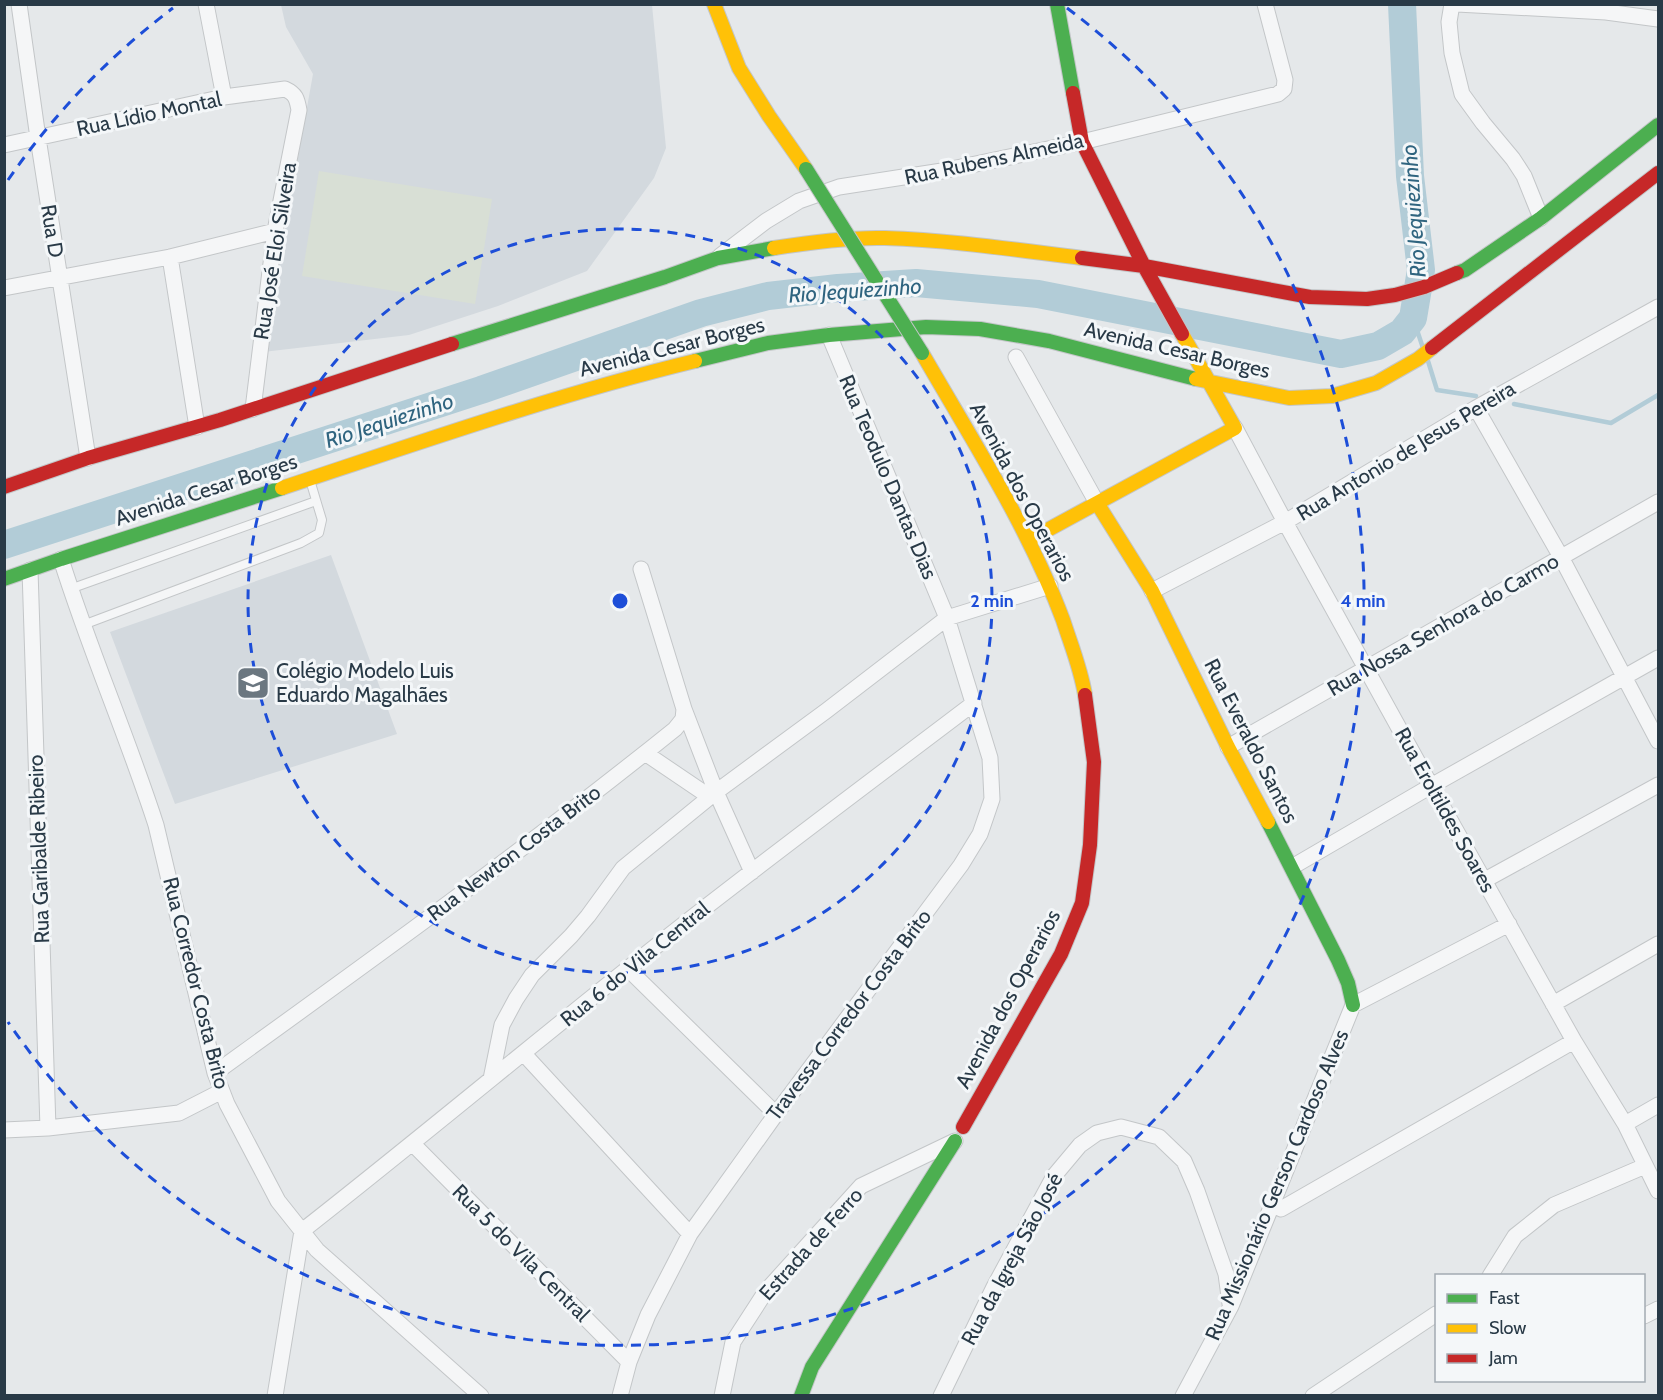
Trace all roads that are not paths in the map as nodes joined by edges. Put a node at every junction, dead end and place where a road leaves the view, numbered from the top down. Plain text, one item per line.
1 (20, 4) edge
2 (206, 4) edge
3 (714, 4) edge
4 (1058, 4) edge
5 (1265, 4) edge
6 (1452, 4) edge
7 (1457, 4) edge
8 (1659, 20) edge
9 (294, 93) joint
10 (224, 97) junction
11 (1659, 125) edge
12 (38, 138) junction
13 (1082, 141) junction
14 (4, 145) edge
15 (1659, 173) edge
16 (1541, 218) junction
17 (275, 231) junction
18 (170, 257) junction
19 (718, 258) junction
20 (1144, 266) junction
21 (59, 276) junction
22 (4, 288) edge
23 (1659, 307) edge
24 (829, 335) junction
25 (1016, 357) dead end
26 (1209, 382) junction
27 (1476, 408) junction
28 (253, 410) junction
29 (197, 427) junction
30 (1235, 428) junction
31 (88, 458) junction
32 (309, 479) junction
33 (4, 487) edge
34 (316, 501) junction
35 (1659, 502) edge
36 (1097, 503) junction
37 (1285, 522) junction
38 (1029, 540) junction
39 (1561, 557) junction
40 (61, 559) junction
41 (641, 569) dead end
42 (30, 570) junction
43 (4, 579) edge
44 (1050, 586) junction
45 (70, 589) junction
46 (1152, 591) junction
47 (947, 618) junction
48 (83, 625) junction
49 (1659, 658) edge
50 (1366, 669) junction
51 (1625, 677) junction
52 (974, 704) junction
53 (684, 709) junction
54 (1659, 741) edge
55 (1228, 747) junction
56 (645, 753) junction
57 (1659, 785) edge
58 (1431, 786) junction
59 (713, 795) junction
60 (1292, 867) junction
61 (752, 872) junction
62 (1485, 880) junction
63 (1509, 924) junction
64 (1659, 944) edge
65 (628, 969) junction
66 (1553, 1004) junction
67 (1353, 1005) junction
68 (1574, 1041) junction
69 (524, 1054) junction
70 (215, 1073) junction
71 (491, 1079) junction
72 (222, 1091) junction
73 (1659, 1105) edge
74 (776, 1114) junction
75 (1625, 1124) junction
76 (963, 1127) dead end
77 (48, 1128) junction
78 (4, 1130) edge
79 (955, 1141) joint
80 (413, 1144) junction
81 (1646, 1166) junction
82 (1659, 1191) edge
83 (1281, 1209) dead end
84 (302, 1231) junction
85 (690, 1234) junction
86 (1491, 1274) edge
87 (1231, 1306) junction
88 (1659, 1309) edge
89 (1435, 1315) edge
90 (1645, 1316) edge
91 (628, 1362) junction
92 (1329, 1390) edge
93 (275, 1395) edge
94 (481, 1395) edge
95 (620, 1395) edge
96 (722, 1395) edge
97 (801, 1395) edge
98 (941, 1395) edge
99 (1183, 1395) edge
100 (1312, 1395) edge

1 - 12 street, Rua D
2 - 10 street
3 - 38 main road, Avenida dos Operarios, bridge
4 - 13 main road
5 - 13 street, Rua Rubens Almeida
6 - 16 street
7 - 8 street
9 - 10 street, Rua Lídio Montal
9 - 17 street, Rua José Eloi Silveira
10 - 12 street, Rua Lídio Montal
11 - 16 main road
12 - 14 street, Rua Lídio Montal
12 - 21 street, Rua D
13 - 19 street, Rua Rubens Almeida
13 - 20 main road
15 - 26 main road, Avenida Cesar Borges
16 - 20 main road
17 - 18 street
17 - 28 street, Rua José Eloi Silveira
18 - 21 street
18 - 29 street
19 - 20 main road
19 - 28 main road
20 - 26 main road
21 - 22 street
21 - 31 street, Rua D
23 - 27 street, Rua Antonio de Jesus Pereira
24 - 26 main road, Avenida Cesar Borges
24 - 32 main road, Avenida Cesar Borges
24 - 47 street, Rua Teodulo Dantas Dias
25 - 36 street
26 - 30 main road
27 - 37 street, Rua Antonio de Jesus Pereira
27 - 39 street
28 - 29 main road
29 - 31 main road
30 - 36 main road
30 - 37 street, Rua Eroltildes Soares
31 - 33 main road
32 - 34 lane
32 - 40 main road, Avenida Cesar Borges
34 - 45 lane
34 - 48 lane
35 - 39 street, Rua Nossa Senhora do Carmo
36 - 38 main road
36 - 46 main road, Rua Everaldo Santos
37 - 46 street, Rua Antonio de Jesus Pereira
37 - 50 street, Rua Eroltildes Soares
38 - 44 main road, Avenida dos Operarios
39 - 50 street, Rua Nossa Senhora do Carmo
39 - 51 street
40 - 42 main road, Avenida Cesar Borges
40 - 45 street, Rua Corredor Costa Brito
41 - 53 street
42 - 43 main road, Avenida Cesar Borges
42 - 77 street, Rua Garibalde Ribeiro
44 - 47 street
44 - 76 main road, Avenida dos Operarios
45 - 48 street, Rua Corredor Costa Brito
46 - 55 main road, Rua Everaldo Santos
47 - 52 street, Travessa Corredor Costa Brito
47 - 59 street
48 - 70 street, Rua Corredor Costa Brito
49 - 51 street
50 - 55 street, Rua Nossa Senhora do Carmo
50 - 58 street, Rua Eroltildes Soares
51 - 54 street
51 - 58 street
52 - 61 street, Rua 6 do Vila Central
52 - 74 street, Travessa Corredor Costa Brito
53 - 56 street, Rua Newton Costa Brito
53 - 59 street
55 - 60 main road, Rua Everaldo Santos
56 - 59 street
56 - 70 street, Rua Newton Costa Brito
57 - 62 street
58 - 60 street
58 - 62 street, Rua Eroltildes Soares
59 - 61 street
59 - 71 street
60 - 67 main road, Rua Everaldo Santos
61 - 65 street, Rua 6 do Vila Central
62 - 63 street, Rua Eroltildes Soares
63 - 66 street, Rua Eroltildes Soares
63 - 67 street
64 - 66 street
65 - 69 street, Rua 6 do Vila Central
65 - 74 street
66 - 68 street, Rua Eroltildes Soares
67 - 87 street, Rua Missionário Gerson Cardoso Alves
68 - 75 street, Rua Eroltildes Soares
68 - 83 street
69 - 71 street, Rua 6 do Vila Central
69 - 85 street
70 - 72 street, Rua Corredor Costa Brito
71 - 80 street, Rua 6 do Vila Central
72 - 77 street
72 - 84 street, Rua Corredor Costa Brito
73 - 75 street
74 - 85 street, Travessa Corredor Costa Brito
75 - 81 street, Rua Eroltildes Soares
77 - 78 street
79 - 96 street, Estrada de Ferro
79 - 97 main road
80 - 84 street, Rua 6 do Vila Central
80 - 91 street, Rua 5 do Vila Central
81 - 82 street, Rua Eroltildes Soares
81 - 86 street
84 - 93 street
84 - 94 street, Rua Corredor Costa Brito
85 - 91 street, Travessa Corredor Costa Brito
87 - 98 street, Rua da Igreja São José
87 - 99 street, Rua Missionário Gerson Cardoso Alves
88 - 90 street
89 - 92 street
91 - 95 street, Travessa Corredor Costa Brito
92 - 100 street

